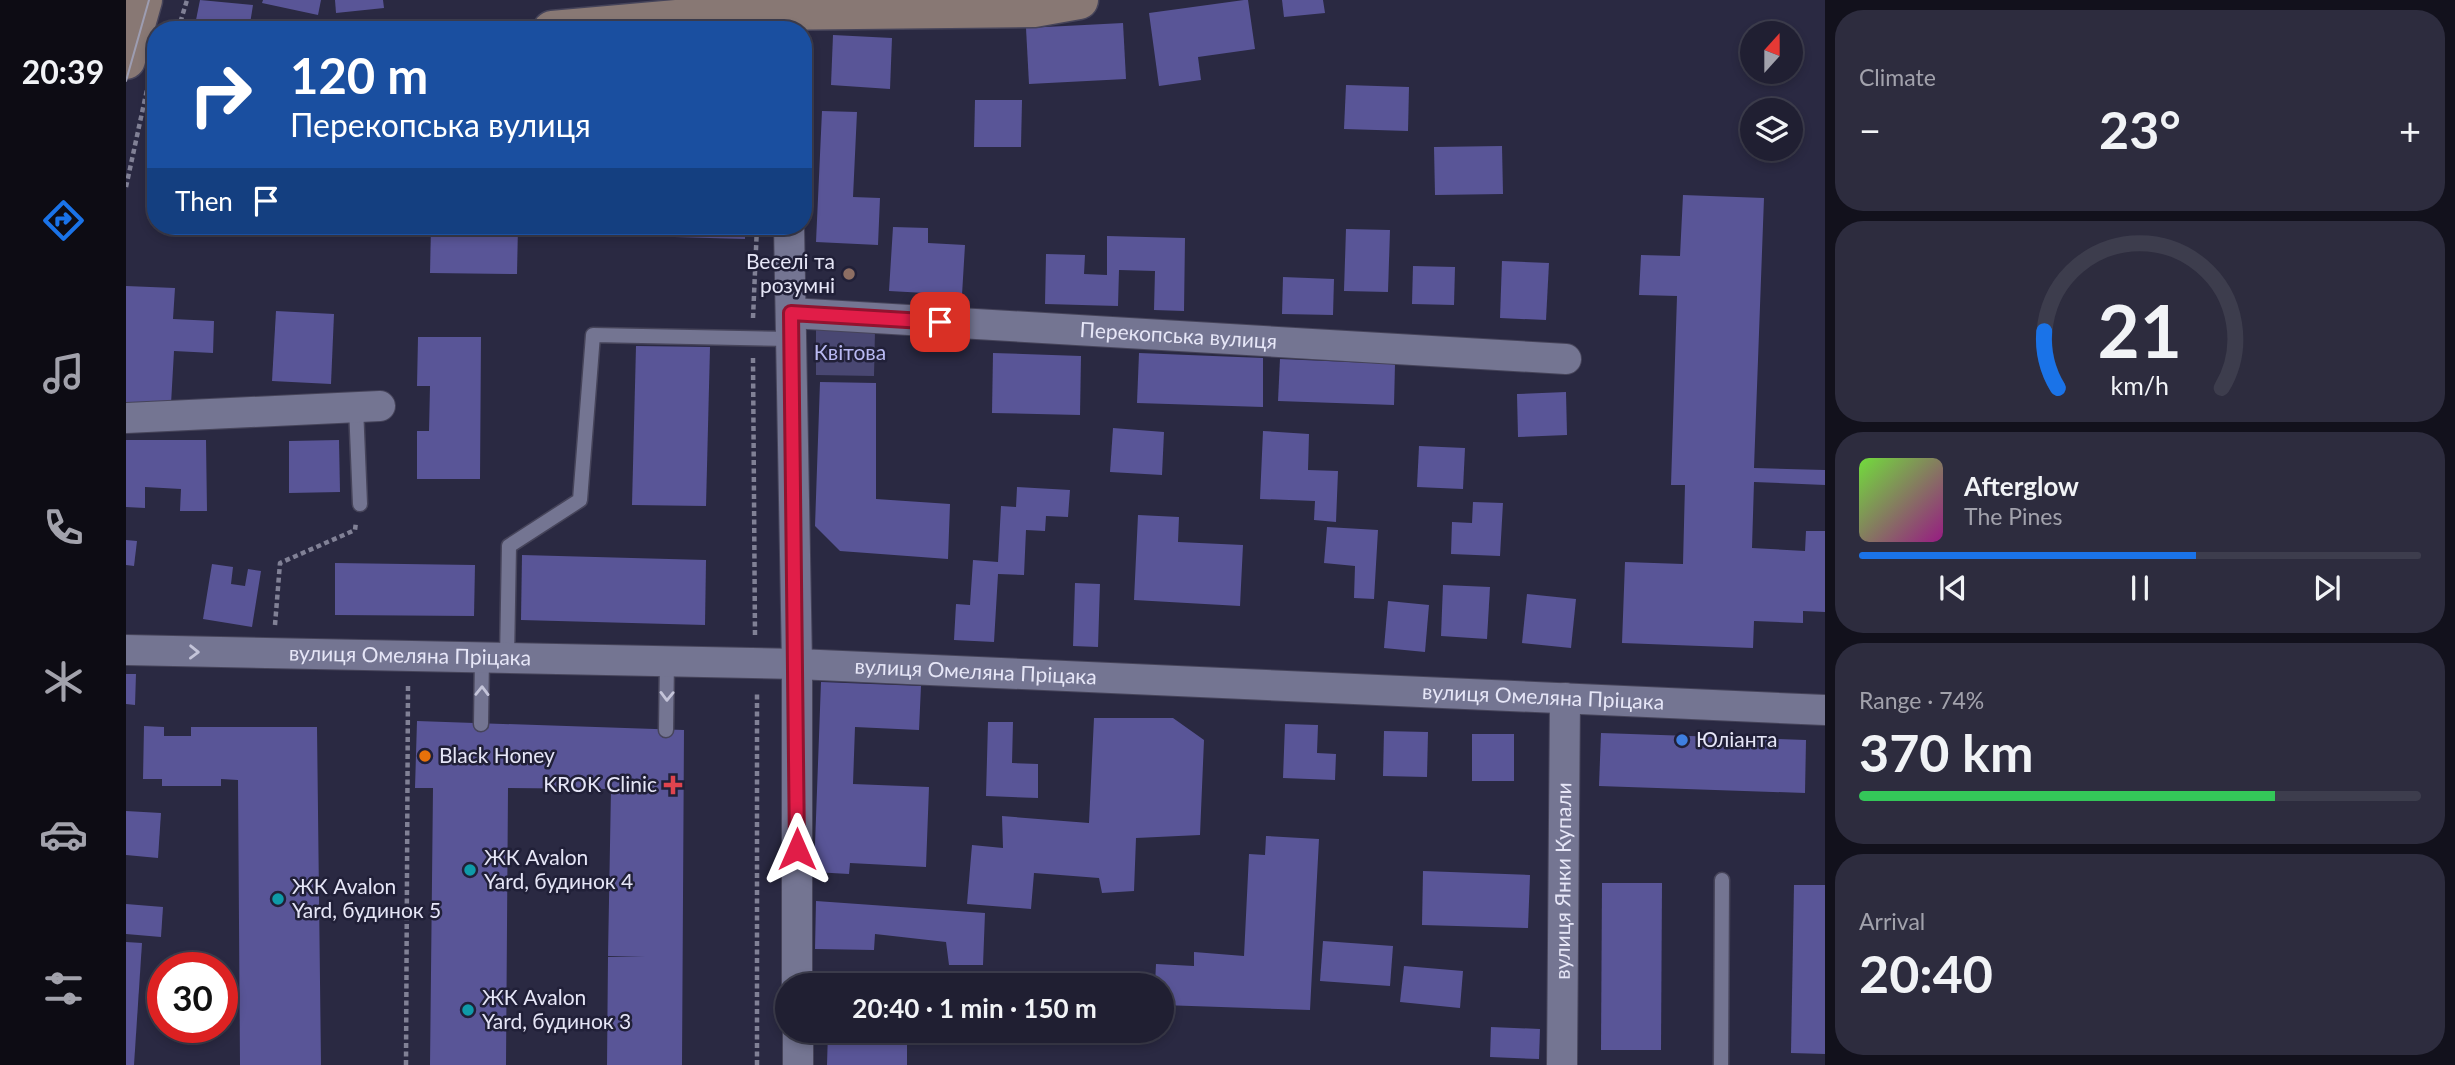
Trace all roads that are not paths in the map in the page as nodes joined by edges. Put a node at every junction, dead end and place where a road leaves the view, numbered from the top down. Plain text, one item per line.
1 (144, 0) edge
2 (1079, 0) edge
3 (861, 5) edge
4 (785, 20) edge
5 (762, 21) edge
6 (140, 65) edge
7 (789, 235) edge
8 (791, 326) junction
9 (1566, 359) dead end
10 (368, 407) joint
11 (126, 418) edge
12 (360, 503) road end
13 (126, 650) edge
14 (489, 658) junction
15 (667, 662) junction
16 (797, 664) junction
17 (1565, 698) junction
18 (1825, 710) edge
19 (481, 724) dead end
20 (666, 730) dead end
21 (1722, 880) dead end
22 (797, 973) edge
23 (797, 1043) edge
24 (798, 1065) edge
25 (1562, 1065) edge
26 (1721, 1065) edge

1 - 6 street
2 - 3 street
3 - 4 street
4 - 5 street
7 - 8 street
8 - 9 street, Перекопська вулиця
8 - 14 lane
8 - 16 street
10 - 11 street
10 - 12 lane
13 -> 14 street, вулиця Омеляна Пріцака
14 - 15 street, вулиця Омеляна Пріцака
19 -> 14 lane
15 - 16 street, вулиця Омеляна Пріцака
15 -> 20 lane
16 - 17 street, вулиця Омеляна Пріцака
16 - 22 street
17 - 18 street, вулиця Омеляна Пріцака
17 - 25 street, вулиця Янки Купали
21 - 26 lane
23 - 24 street

